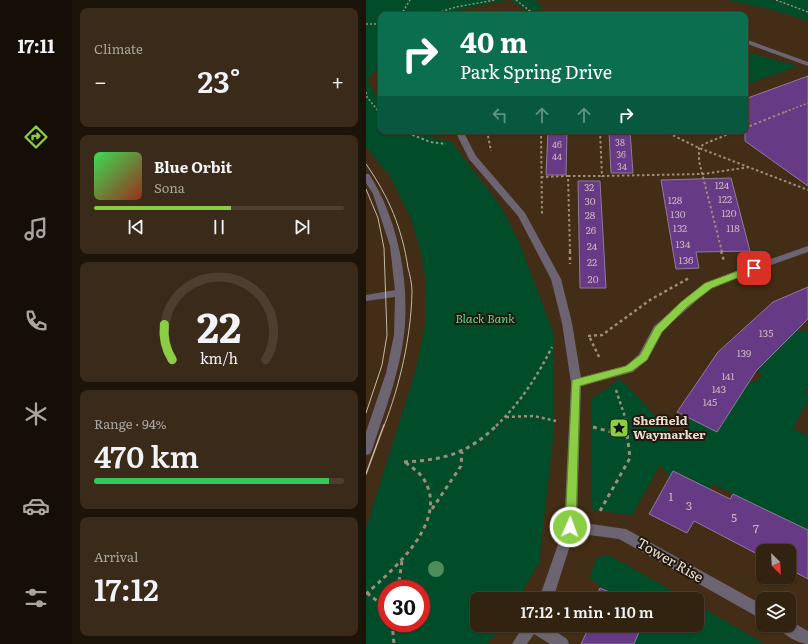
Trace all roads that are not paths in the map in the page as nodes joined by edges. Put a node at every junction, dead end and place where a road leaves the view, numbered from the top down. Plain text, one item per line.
1 (748, 42) edge
2 (754, 43) junction
3 (748, 45) edge
4 (808, 64) edge
5 (462, 136) edge
6 (366, 176) edge
7 (808, 249) edge
8 (400, 293) junction
9 (366, 298) edge
10 (576, 383) junction
11 (366, 450) edge
12 (570, 527) junction
13 (548, 592) edge
14 (756, 609) edge
15 (528, 632) edge
16 (544, 632) edge
17 (796, 632) edge
18 (808, 639) edge
19 (519, 644) edge
20 (562, 644) edge

1 - 2 street
2 - 3 street
2 - 4 street
5 - 10 street
6 - 8 street
7 - 10 street
8 - 9 street
8 - 11 street
10 - 12 street
12 - 13 street
12 - 14 street, Tower Rise
15 - 19 street
16 - 20 street
17 - 18 street

